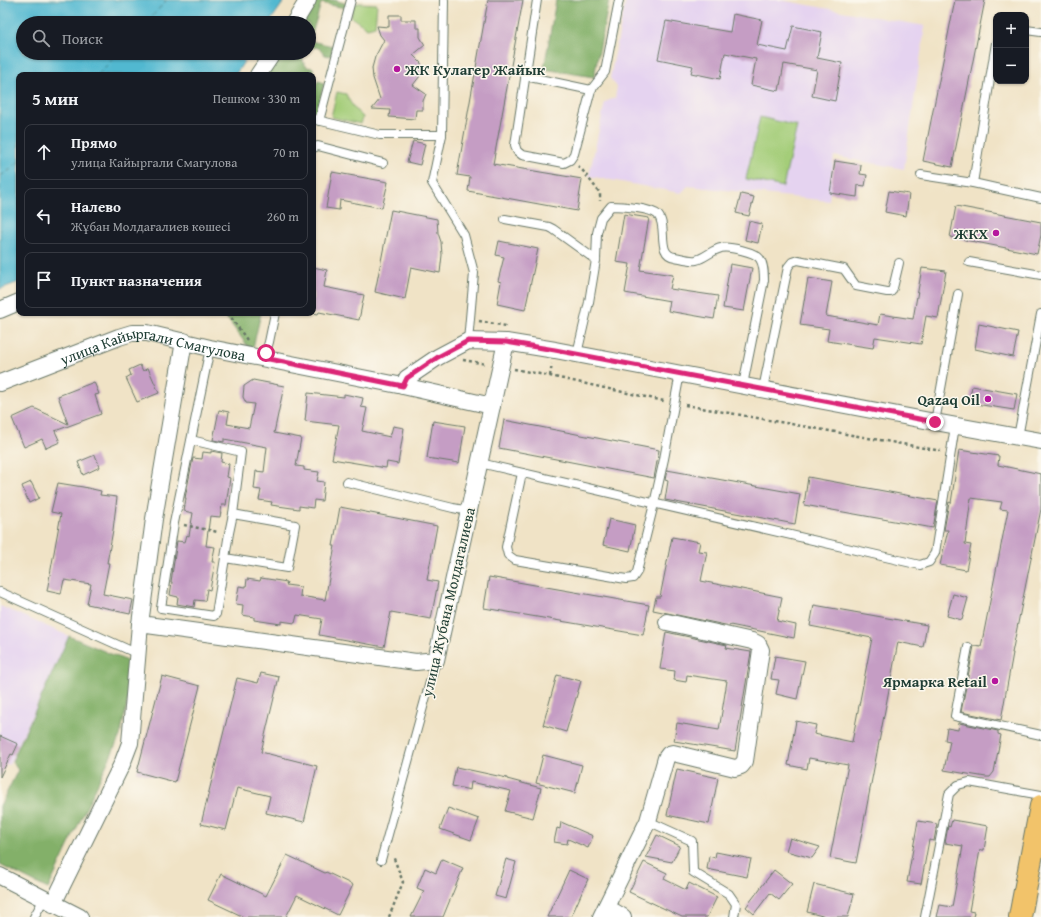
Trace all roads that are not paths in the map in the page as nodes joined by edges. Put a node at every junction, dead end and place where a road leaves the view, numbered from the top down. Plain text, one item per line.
1 (308, 0) edge
2 (351, 0) edge
3 (444, 0) edge
4 (537, 0) edge
5 (619, 0) edge
6 (298, 16) edge
7 (1029, 30) edge
8 (1041, 32) edge
9 (995, 48) edge
10 (268, 60) edge
11 (260, 72) edge
12 (525, 76) junction
13 (591, 90) junction
14 (316, 120) edge
15 (442, 135) junction
16 (316, 147) edge
17 (383, 163) dead end
18 (921, 175) dead end
19 (973, 183) junction
20 (1041, 198) edge
21 (506, 219) dead end
22 (596, 260) junction
23 (969, 262) dead end
24 (899, 263) dead end
25 (1041, 275) edge
26 (958, 294) dead end
27 (16, 303) edge
28 (0, 310) edge
29 (1041, 314) edge
30 (274, 316) edge
31 (184, 341) junction
32 (468, 341) junction
33 (506, 342) junction
34 (210, 348) junction
35 (577, 354) junction
36 (264, 358) junction
37 (680, 374) junction
38 (0, 383) edge
39 (743, 385) junction
40 (403, 386) junction
41 (763, 388) junction
42 (492, 406) junction
43 (935, 422) junction
44 (955, 426) junction
45 (1018, 437) junction
46 (191, 440) junction
47 (1041, 441) edge
48 (480, 463) junction
49 (522, 473) junction
50 (347, 482) dead end
51 (654, 504) junction
52 (469, 511) junction
53 (233, 514) junction
54 (225, 558) junction
55 (0, 592) edge
56 (667, 622) dead end
57 (140, 624) junction
58 (968, 647) dead end
59 (138, 654) junction
60 (436, 660) junction
61 (1041, 735) edge
62 (1041, 795) edge
63 (1041, 806) edge
64 (648, 821) junction
65 (381, 860) dead end
66 (0, 876) edge
67 (48, 902) junction
68 (603, 912) edge
69 (34, 917) edge
70 (80, 917) edge
71 (623, 917) edge
72 (734, 917) edge
73 (926, 917) edge
74 (1020, 917) edge

1 - 6 street
2 - 14 lane
3 - 15 lane
4 - 12 lane
5 - 13 lane
7 - 8 lane
9 - 19 lane
10 - 11 street
12 - 13 lane
12 - 13 lane
14 - 15 lane
15 - 32 lane
16 - 17 lane
18 - 19 lane
19 - 20 lane
21 - 22 lane
22 - 35 lane
22 - 39 lane
23 - 25 lane
24 - 41 lane
26 - 43 lane
27 - 28 street
29 - 45 lane
30 - 36 lane
31 - 34 street, улица Кайыргали Смагулова
31 - 38 street, улица Кайыргали Смагулова
31 - 57 street
32 - 33 street
32 - 40 street
33 - 35 street
33 - 42 street, улица Жубана Молдагалиева
34 - 36 street, улица Кайыргали Смагулова
34 - 46 lane
35 - 37 street
36 - 40 street, улица Кайыргали Смагулова
37 - 39 street
37 - 51 lane
39 - 41 street
40 - 42 street, улица Кайыргали Смагулова
41 - 43 street
42 - 48 street, улица Жубана Молдагалиева
43 - 44 street
44 - 45 street
44 - 51 lane
45 - 47 street
46 - 53 lane
46 - 54 lane
48 - 49 lane
48 - 52 street, улица Жубана Молдагалиева
49 - 51 lane
49 - 51 lane
50 - 52 lane
52 - 60 street, улица Жубана Молдагалиева
53 - 54 lane
53 - 54 lane
55 - 59 lane
56 - 64 street
57 - 59 street
57 - 60 street
58 - 61 lane
59 - 67 street
60 - 65 lane, улица Жубана Молдагалиева
62 - 73 lane
63 - 74 main road
64 - 68 street
64 - 72 lane
66 - 67 street
67 - 69 lane
67 - 70 street
68 - 71 street

